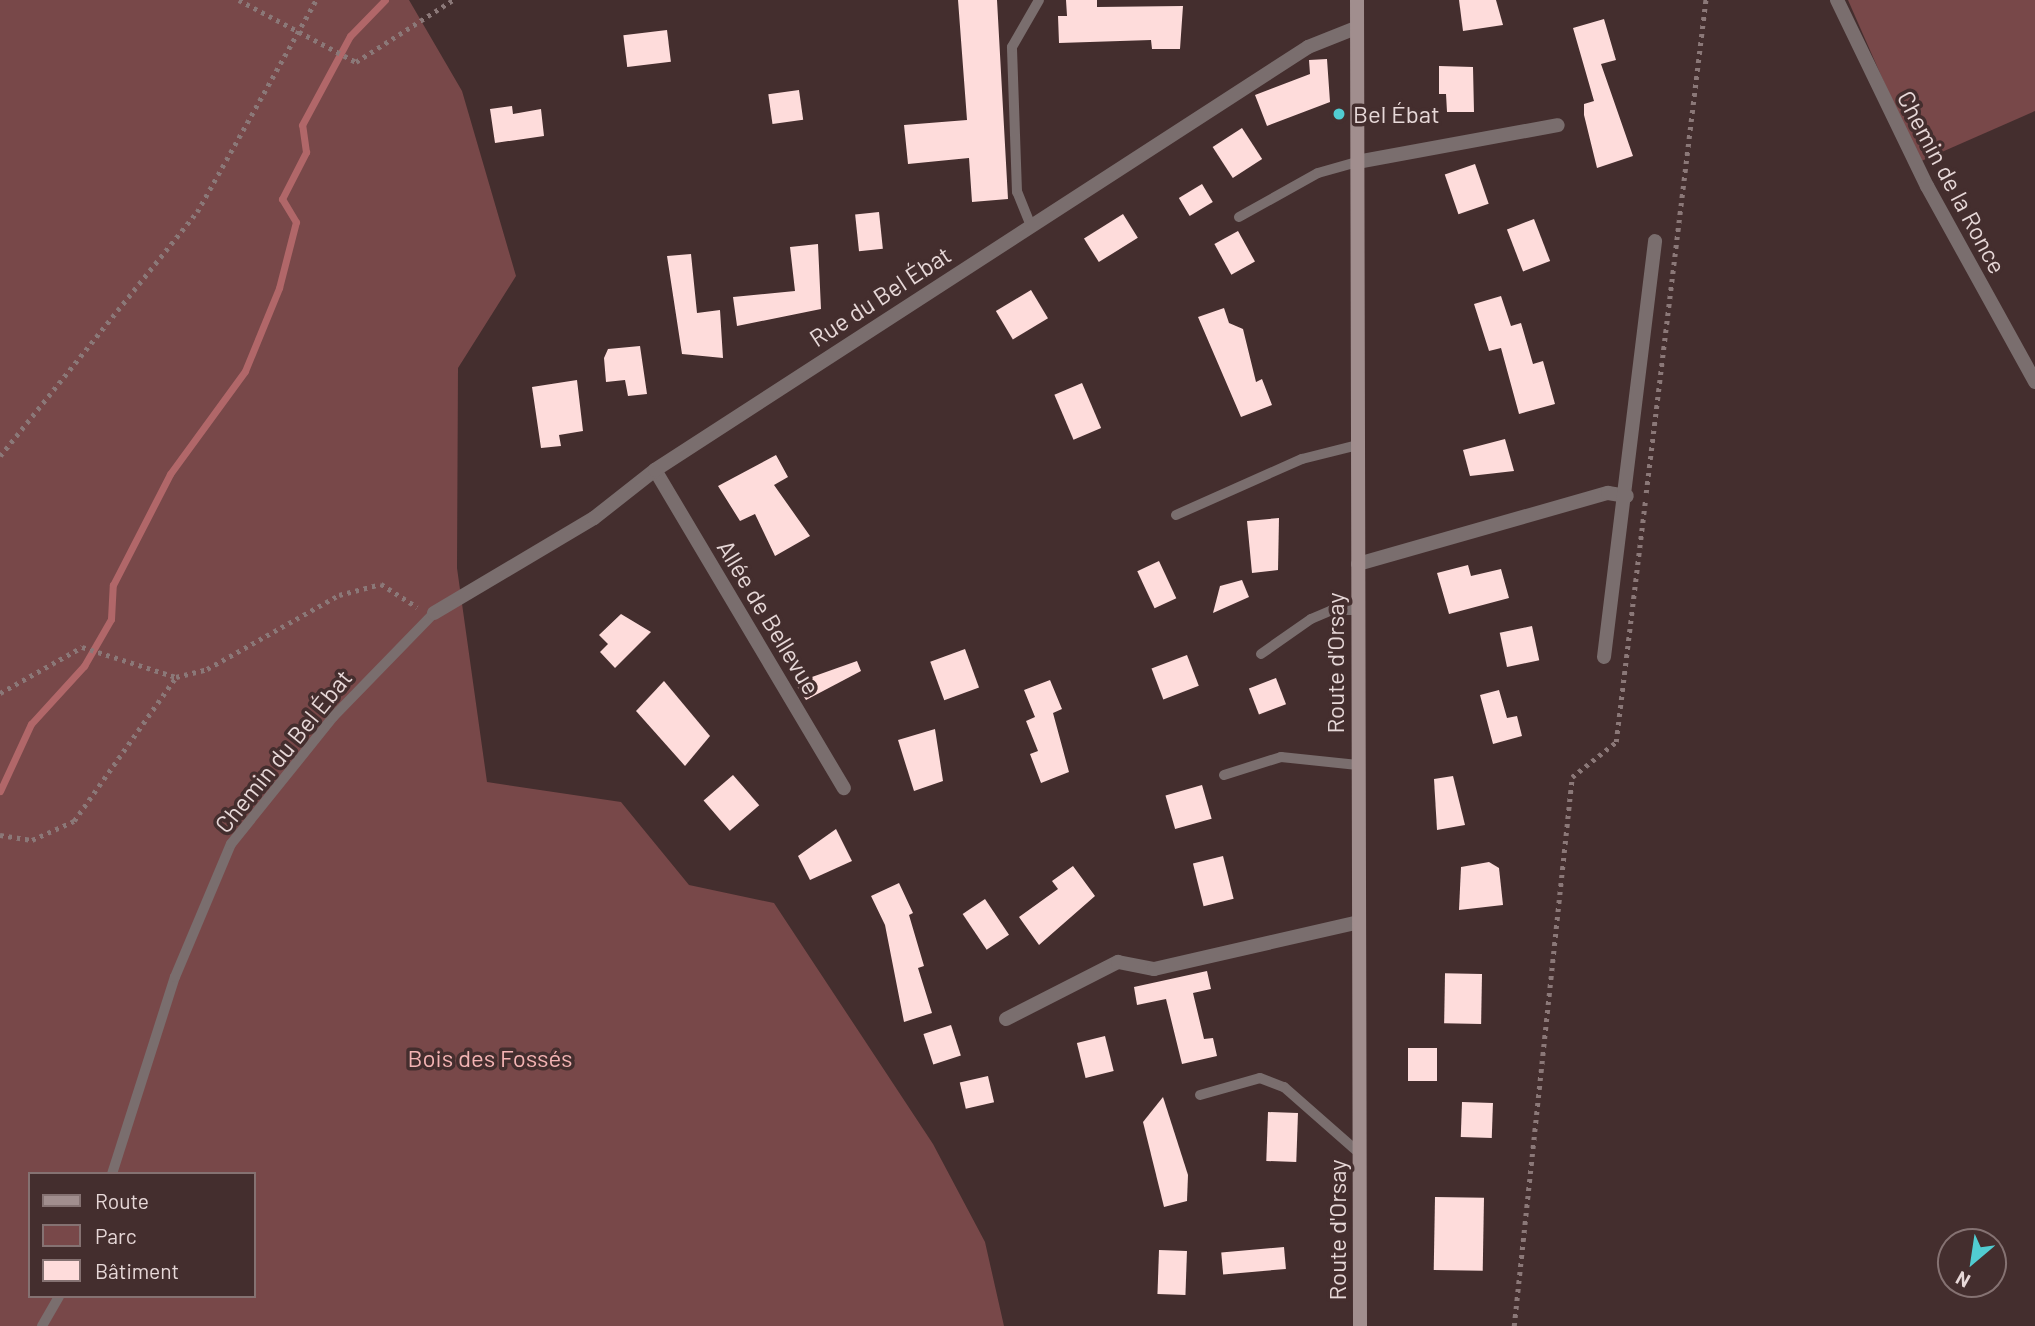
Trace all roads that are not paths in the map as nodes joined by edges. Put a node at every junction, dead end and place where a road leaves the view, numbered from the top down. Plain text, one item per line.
1 (1039, 0) edge
2 (1357, 0) edge
3 (1837, 0) edge
4 (1356, 28) junction
5 (1558, 125) dead end
6 (1357, 162) junction
7 (1239, 217) dead end
8 (1031, 226) junction
9 (1655, 241) dead end
10 (2035, 382) edge
11 (1358, 445) junction
12 (655, 470) junction
13 (1627, 496) junction
14 (1176, 515) dead end
15 (1359, 564) junction
16 (1358, 610) junction
17 (430, 616) joint
18 (1261, 654) dead end
19 (1604, 657) dead end
20 (1358, 765) junction
21 (1224, 775) dead end
22 (844, 788) dead end
23 (1359, 922) junction
24 (1006, 1018) dead end
25 (1200, 1095) dead end
26 (1359, 1153) junction
27 (113, 1172) edge
28 (57, 1298) edge
29 (42, 1326) edge
30 (1360, 1326) edge

1 - 8 lane
2 - 4 main road, Route d'Orsay
3 - 10 street, Chemin de la Ronce
4 - 6 main road, Route d'Orsay
4 - 8 street, Rue du Bel Ébat
5 - 6 street
6 - 7 lane
6 - 11 main road, Route d'Orsay
8 - 12 street, Rue du Bel Ébat
9 - 13 street
11 - 14 lane
11 - 15 main road, Route d'Orsay
12 - 17 street, Rue du Bel Ébat
12 - 22 street, Allée de Bellevue
13 - 15 street
13 - 19 street
15 - 16 main road, Route d'Orsay
16 - 18 lane
16 - 20 main road, Route d'Orsay
17 - 27 lane, Chemin du Bel Ébat
20 - 21 lane
20 - 23 main road, Route d'Orsay
23 - 24 street
23 - 26 main road, Route d'Orsay
25 - 26 lane
26 - 30 main road, Route d'Orsay
28 - 29 lane

